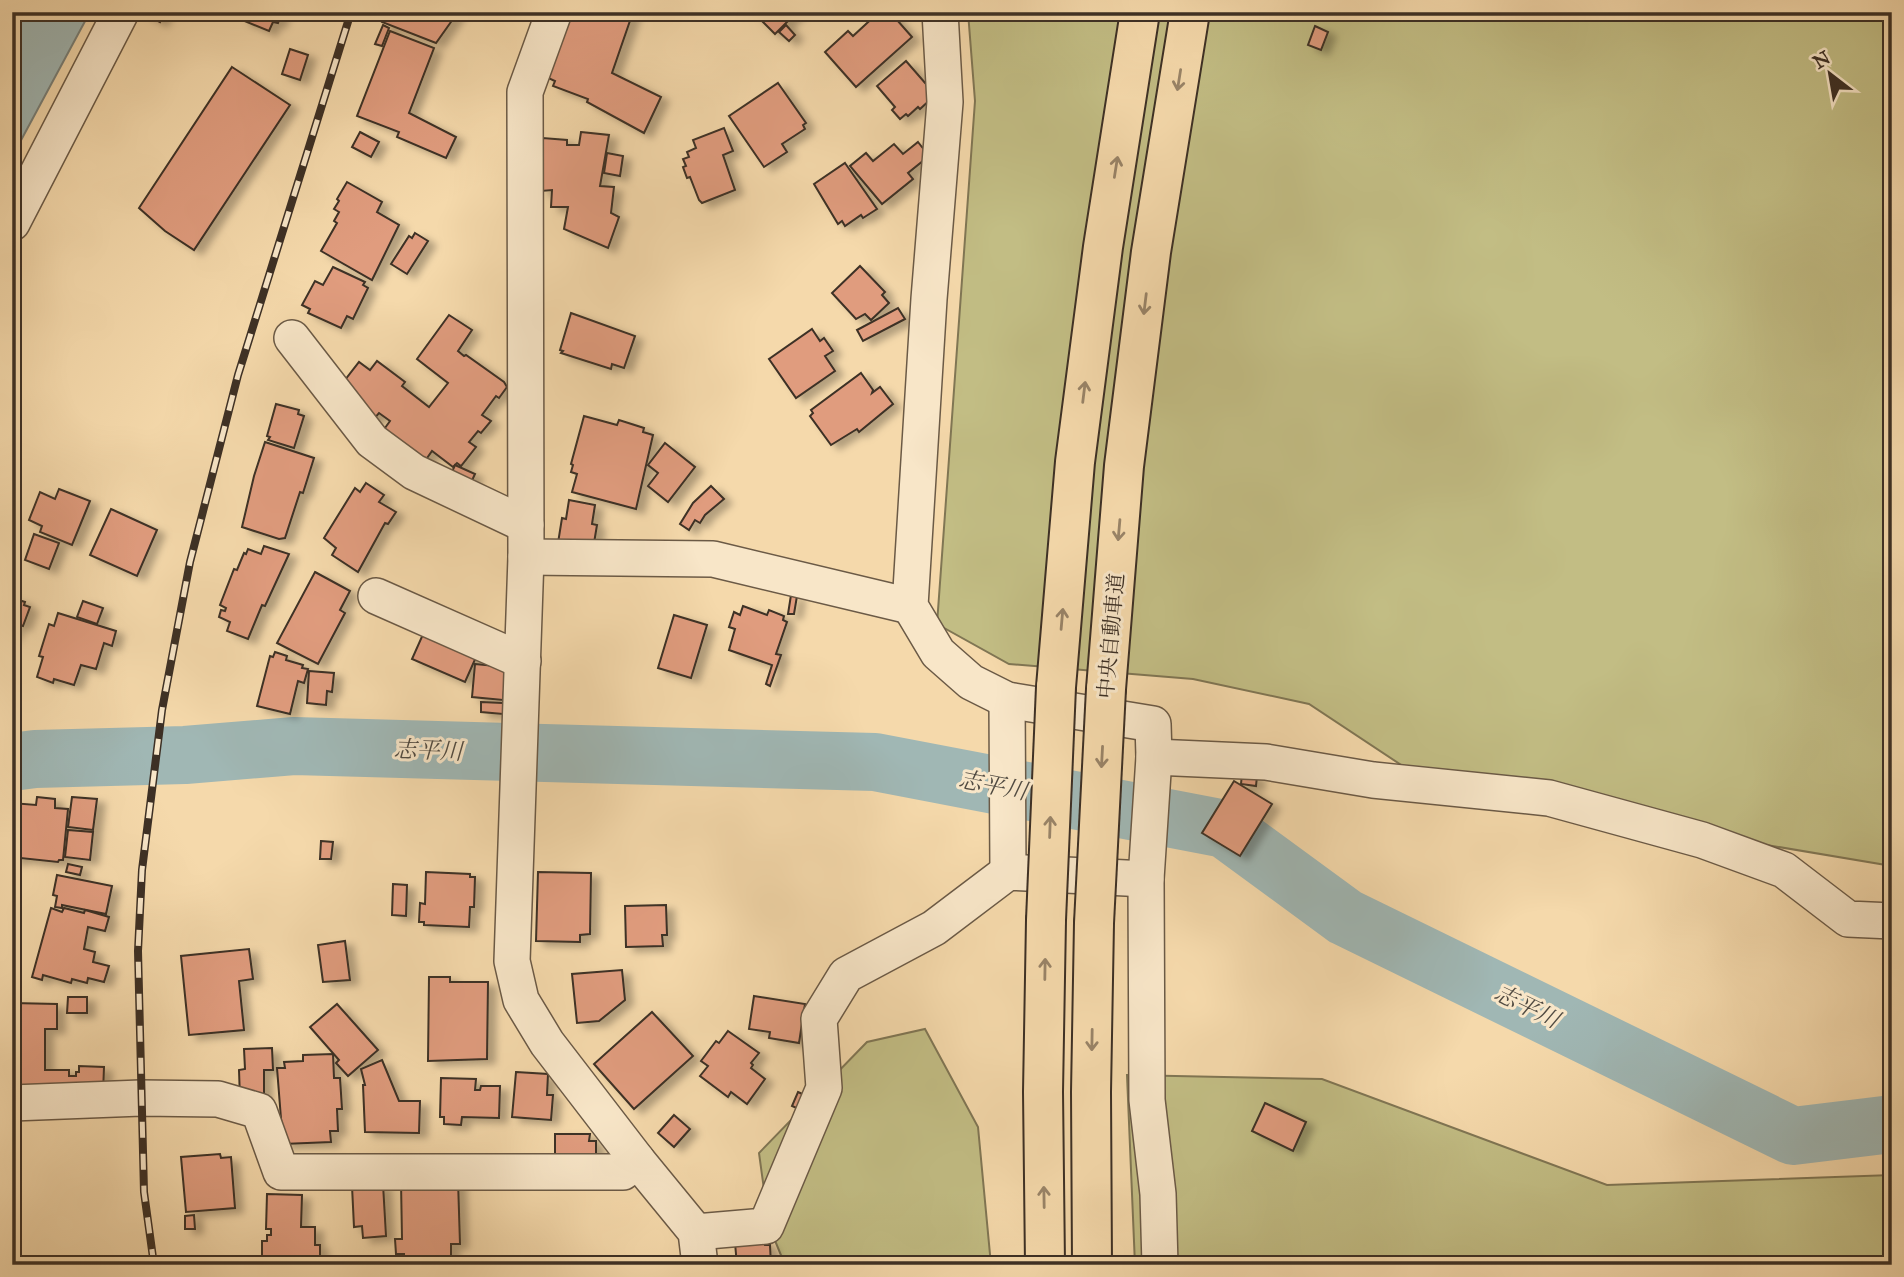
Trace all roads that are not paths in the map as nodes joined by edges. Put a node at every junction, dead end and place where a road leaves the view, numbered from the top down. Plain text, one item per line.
1 (121, 12) edge
2 (554, 12) edge
3 (940, 12) edge
4 (1140, 12) edge
5 (1190, 12) edge
6 (12, 223) edge
7 (292, 338) dead end
8 (526, 541) junction
9 (376, 596) dead end
10 (910, 606) junction
11 (523, 661) junction
12 (1007, 700) junction
13 (1154, 757) junction
14 (1008, 872) junction
15 (1146, 879) junction
16 (1892, 921) edge
17 (12, 1103) edge
18 (637, 1160) junction
19 (698, 1248) edge
20 (1045, 1265) edge
21 (1092, 1265) edge
22 (1160, 1265) edge

1 - 6 street
2 - 8 street
3 - 10 street
20 -> 4 highway, bridge
5 -> 21 highway, 中央自動車道, bridge
7 - 8 street
8 - 10 street
8 - 11 street
9 - 11 street
10 - 12 street
11 - 18 street
12 - 13 street
12 - 14 street
13 - 15 street
13 - 16 street
14 - 15 street
14 - 19 street
15 - 22 street
17 - 18 street
18 - 19 street

